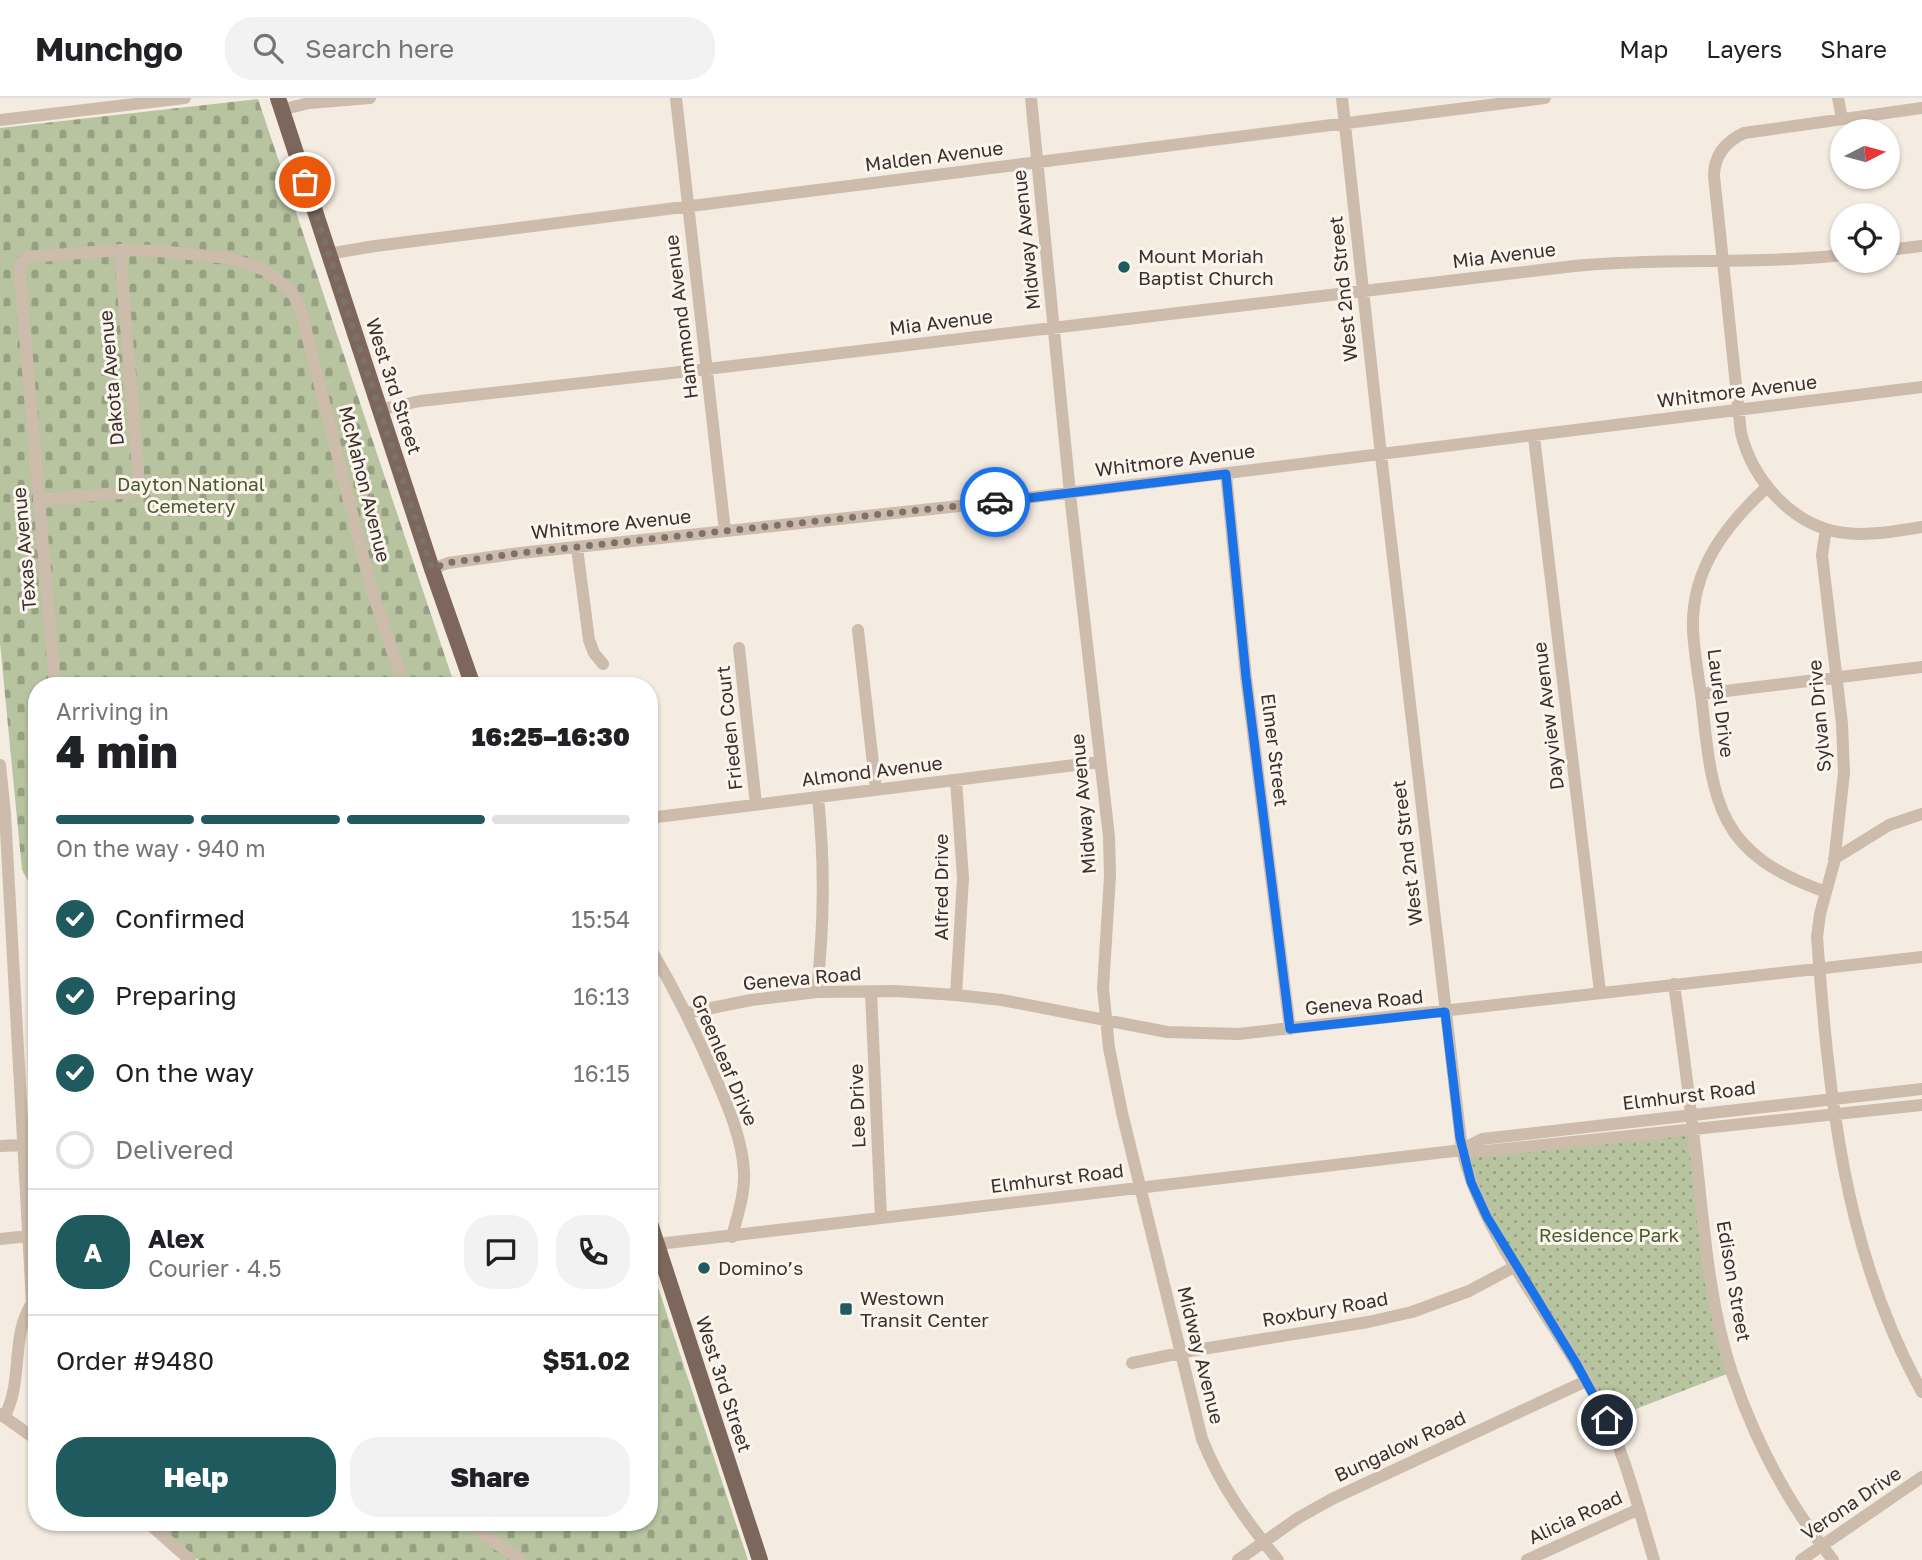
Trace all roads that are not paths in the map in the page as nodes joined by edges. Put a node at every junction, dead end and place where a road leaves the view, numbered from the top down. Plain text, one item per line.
1 (185, 98) edge
2 (370, 98) edge
3 (676, 98) edge
4 (1031, 98) edge
5 (1342, 98) edge
6 (1545, 98) edge
7 (1838, 98) edge
8 (279, 104) edge
9 (1922, 108) edge
10 (1842, 119) joint
11 (0, 120) edge
12 (1830, 121) edge
13 (1345, 124) junction
14 (1037, 162) junction
15 (688, 206) junction
16 (1922, 246) edge
17 (1900, 249) edge
18 (121, 250) junction
19 (328, 254) junction
20 (1830, 256) edge
21 (1723, 261) junction
22 (1363, 292) junction
23 (1054, 328) junction
24 (707, 369) junction
25 (1922, 387) edge
26 (379, 410) junction
27 (1738, 410) junction
28 (1534, 437) junction
29 (1381, 455) junction
30 (1226, 474) junction
31 (1767, 487) junction
32 (1071, 492) junction
33 (40, 500) junction
34 (1922, 527) edge
35 (1826, 529) junction
36 (725, 531) junction
37 (577, 548) junction
38 (432, 569) junction
39 (858, 631) dead end
40 (739, 648) dead end
41 (603, 664) dead end
42 (1922, 667) edge
43 (54, 677) edge
44 (401, 677) edge
45 (470, 677) edge
46 (1836, 677) junction
47 (1701, 694) junction
48 (1099, 762) junction
49 (0, 765) edge
50 (956, 780) junction
51 (876, 790) junction
52 (818, 797) junction
53 (756, 804) junction
54 (1922, 814) edge
55 (658, 817) edge
56 (1834, 859) junction
57 (1826, 892) junction
58 (1922, 957) edge
59 (658, 962) edge
60 (1819, 968) junction
61 (1674, 984) junction
62 (817, 992) junction
63 (871, 992) junction
64 (1600, 992) junction
65 (956, 995) junction
66 (1445, 1012) junction
67 (687, 1013) junction
68 (1106, 1021) junction
69 (1290, 1029) junction
70 (1922, 1089) edge
71 (1833, 1098) junction
72 (1922, 1105) edge
73 (1692, 1114) junction
74 (1834, 1115) junction
75 (1693, 1129) junction
76 (28, 1140) edge
77 (24, 1144) junction
78 (0, 1146) edge
79 (1462, 1150) junction
80 (1140, 1188) junction
81 (28, 1218) edge
82 (881, 1218) junction
83 (28, 1236) edge
84 (732, 1237) junction
85 (0, 1239) edge
86 (658, 1244) edge
87 (658, 1259) edge
88 (1516, 1265) junction
89 (28, 1316) edge
90 (1180, 1353) junction
91 (1132, 1363) dead end
92 (1586, 1381) junction
93 (1922, 1392) edge
94 (2, 1415) edge
95 (28, 1434) edge
96 (1922, 1477) edge
97 (1639, 1509) junction
98 (157, 1531) edge
99 (479, 1531) edge
100 (1263, 1542) junction
101 (1821, 1545) junction
102 (190, 1560) edge
103 (520, 1560) edge
104 (760, 1560) edge
105 (1238, 1560) edge
106 (1278, 1560) edge
107 (1527, 1560) edge
108 (1654, 1560) edge
109 (1801, 1560) edge
110 (1833, 1560) edge

1 - 11 street
2 - 8 street
3 - 15 street, Hammond Avenue
4 - 14 street, Midway Avenue
5 - 13 street, West 2nd Street
6 - 13 street, Malden Avenue
7 - 10 street
8 - 19 main road, West 3rd Street
9 - 10 street
12 - 21 street
13 - 14 street, Malden Avenue
13 - 22 street, West 2nd Street
14 - 15 street, Malden Avenue
14 - 23 street, Midway Avenue
15 - 19 street, Malden Avenue
15 - 24 street, Hammond Avenue
16 - 17 street
18 - 33 street, Dakota Avenue
18 - 33 street, Texas Avenue
18 - 44 street, McMahon Avenue
19 - 26 main road, West 3rd Street
20 - 21 street, Mia Avenue
21 - 22 street, Mia Avenue
21 - 27 street
22 - 23 street, Mia Avenue
22 - 29 street, West 2nd Street
23 - 24 street, Mia Avenue
23 - 32 street, Midway Avenue
24 - 26 street, Mia Avenue
24 - 36 street, Hammond Avenue
25 - 27 street, Whitmore Avenue
26 - 38 main road, West 3rd Street
27 - 28 street, Whitmore Avenue
27 - 31 street
28 - 29 street, Whitmore Avenue
28 - 64 street, Dayview Avenue
29 - 30 street, Whitmore Avenue
29 - 66 street, West 2nd Street
30 - 32 street, Whitmore Avenue
30 - 69 street, Elmer Street
31 - 35 street
31 - 47 street, Laurel Drive
32 - 36 street, Whitmore Avenue
32 - 48 street, Midway Avenue
33 - 43 street, Texas Avenue
34 - 35 street
35 - 46 street, Sylvan Drive
36 - 37 street, Whitmore Avenue
37 - 38 street, Whitmore Avenue
37 - 41 street
38 - 45 main road, West 3rd Street
39 - 51 street
40 - 53 street, Frieden Court
42 - 46 street
46 - 47 street
46 - 56 street, Sylvan Drive
47 - 57 street, Laurel Drive
48 - 50 street, Almond Avenue
48 - 68 street, Midway Avenue
49 - 77 street
50 - 51 street, Almond Avenue
50 - 65 street, Alfred Drive
51 - 52 street, Almond Avenue
52 - 53 street, Almond Avenue
52 - 62 street
53 - 55 street, Almond Avenue
54 - 56 street
56 - 57 street, Sylvan Drive
57 - 60 street, Sylvan Drive
58 - 60 street, Geneva Road
59 - 67 street, Greenleaf Drive
60 - 61 street, Geneva Road
60 - 71 street, Sylvan Drive
61 - 64 street, Geneva Road
61 - 73 street, Edison Street
62 - 63 street, Geneva Road
62 - 67 street, Geneva Road
63 - 65 street, Geneva Road
63 - 82 street, Lee Drive
64 - 66 street, Geneva Road
65 - 68 street, Geneva Road
66 - 69 street, Geneva Road
66 - 79 street, West 2nd Street
67 - 84 street, Greenleaf Drive
68 - 69 street, Geneva Road
68 - 80 street, Midway Avenue
70 - 71 street, Elmhurst Road
71 - 73 street, Elmhurst Road
71 - 74 street, Sylvan Drive
72 - 74 street, Elmhurst Road
73 - 75 street, Edison Street
73 - 79 street, Elmhurst Road
74 - 75 street, Elmhurst Road
74 - 93 street, Sylvan Drive
75 - 79 street, Elmhurst Road
75 - 101 street, Edison Street
76 - 77 street
77 - 78 street
77 - 81 street
79 - 80 street, Elmhurst Road
79 - 88 street, West 2nd Street
80 - 82 street, Elmhurst Road
80 - 90 street, Midway Avenue
82 - 84 street, Elmhurst Road
83 - 85 street
84 - 86 street, Elmhurst Road
87 - 104 main road, West 3rd Street
88 - 90 street, Roxbury Road
88 - 92 street, West 2nd Street
89 - 94 street
90 - 91 street, Roxbury Road
90 - 100 street, Midway Avenue
92 - 97 street, West 2nd Street
92 - 100 street, Bungalow Road
94 - 95 street
96 - 101 street, Verona Drive
97 - 107 street, Alicia Road
97 - 108 street, West 2nd Street
98 - 102 street
99 - 103 street
100 - 105 street, Bungalow Road
100 - 106 street, Midway Avenue
101 - 109 street, Verona Drive
101 - 110 street, Edison Street

